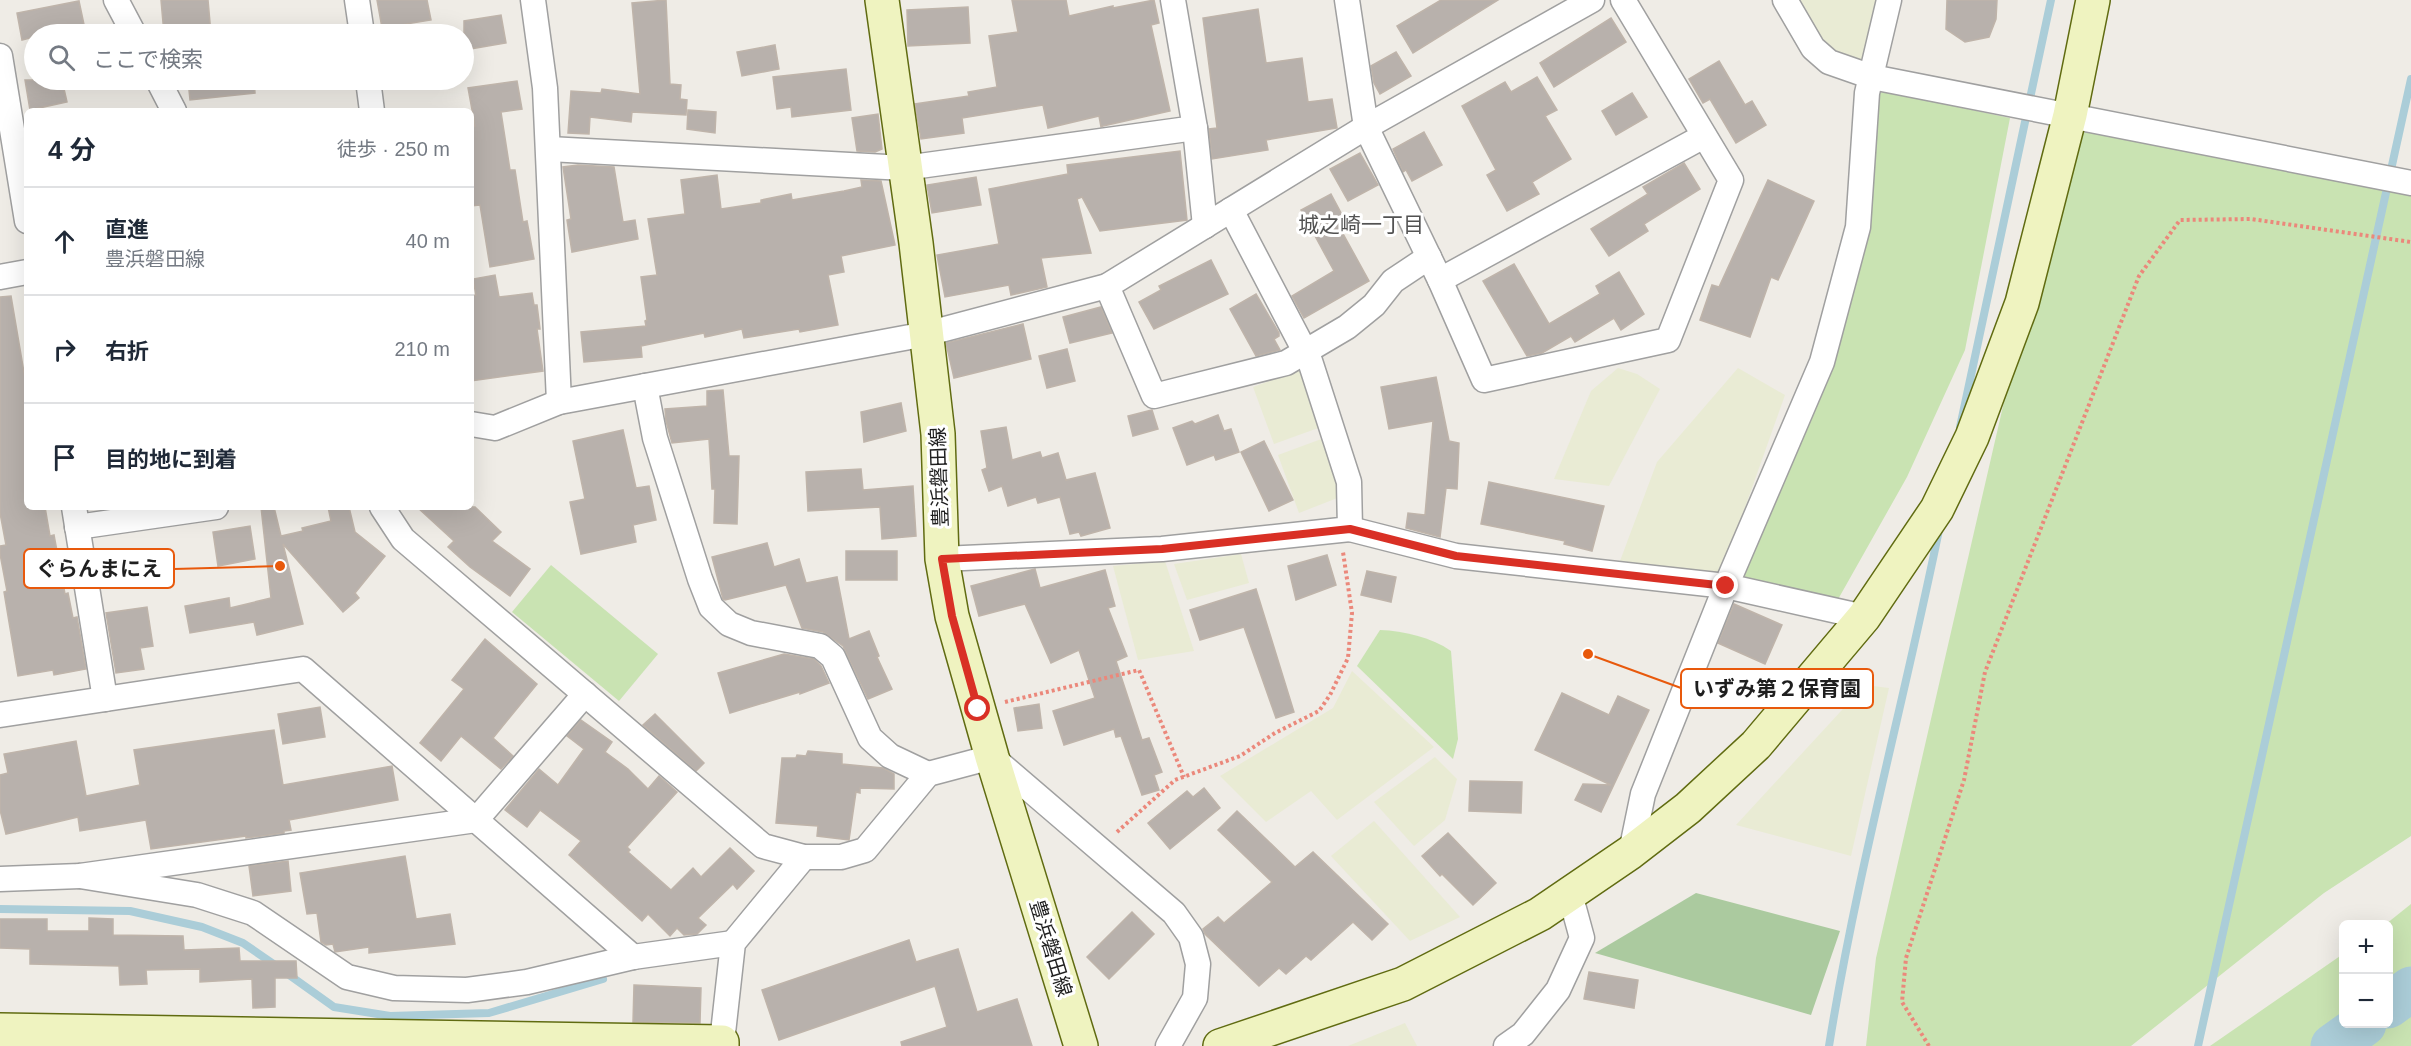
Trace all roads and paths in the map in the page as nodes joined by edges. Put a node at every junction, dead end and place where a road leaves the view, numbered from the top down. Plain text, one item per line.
1 (116, 0) edge
2 (357, 0) edge
3 (533, 0) edge
4 (882, 0) edge
5 (1173, 0) edge
6 (1347, 0) edge
7 (1592, 0) edge
8 (1623, 0) edge
9 (1785, 0) edge
10 (1889, 0) edge
11 (2093, 0) edge
12 (129, 24) edge
13 (361, 24) edge
14 (0, 56) edge
15 (1872, 77) junction
16 (163, 90) edge
17 (369, 90) edge
18 (172, 108) edge
19 (372, 108) edge
20 (2070, 115) junction
21 (1366, 127) junction
22 (1195, 128) junction
23 (1704, 136) junction
24 (549, 149) junction
25 (905, 168) junction
26 (2411, 183) edge
27 (24, 203) edge
28 (1231, 210) junction
29 (1204, 226) junction
30 (2411, 242) edge
31 (1429, 257) junction
32 (24, 273) edge
33 (0, 277) edge
34 (1440, 280) junction
35 (1107, 286) junction
36 (927, 334) junction
37 (1305, 351) junction
38 (645, 386) junction
39 (559, 402) junction
40 (474, 424) edge
41 (174, 510) edge
42 (384, 510) edge
43 (75, 517) edge
44 (1345, 530) junction
45 (942, 559) junction
46 (1726, 586) junction
47 (1864, 616) junction
48 (585, 694) junction
49 (105, 699) junction
50 (978, 709) junction
51 (0, 715) edge
52 (992, 757) junction
53 (928, 774) junction
54 (1184, 777) junction
55 (476, 820) junction
56 (1099, 849) junction
57 (1631, 852) junction
58 (804, 857) junction
59 (80, 876) junction
60 (0, 879) edge
61 (1570, 894) junction
62 (733, 943) junction
63 (633, 957) junction
64 (0, 1030) edge
65 (357, 1040) edge
66 (722, 1044) edge
67 (1081, 1046) edge
68 (1168, 1046) edge
69 (1220, 1046) edge
70 (1506, 1046) edge
71 (1929, 1046) edge

1 - 12 street
2 - 13 street
3 - 24 street
4 - 25 street, 豊浜磐田線
5 - 22 street
6 - 21 street
7 - 21 street
8 - 23 street
9 - 15 street
10 - 15 street
11 - 20 street
14 - 27 street
15 - 20 street
15 - 46 street
16 - 18 street
17 - 19 street
20 - 26 street
20 - 47 street
21 - 28 street
21 - 31 street
22 - 25 street
22 - 29 street
23 - 34 street
23 - 34 street
24 - 25 street
24 - 39 street
25 - 36 street, 豊浜磐田線
28 - 29 street
28 - 37 street
29 - 35 street
30 - 71 path
31 - 34 street
31 - 37 street
32 - 33 street
35 - 36 street
35 - 37 street
36 - 38 street
36 - 45 street, 豊浜磐田線
37 - 44 street
38 - 39 street
38 - 53 street
39 - 40 street
41 - 43 street
42 - 48 street
43 - 49 street
44 - 45 street
44 - 46 street
44 - 54 path
45 - 50 street, 豊浜磐田線
46 - 47 street
46 - 57 street
47 - 57 street
48 - 55 street
48 - 58 street
49 - 51 street
49 - 55 street
50 - 52 street, 豊浜磐田線
50 - 54 path
52 - 53 street
52 - 56 street
52 - 67 street, 豊浜磐田線
53 - 58 street
54 - 56 path
55 - 59 street
55 - 63 street
56 - 68 street
57 - 61 street
58 - 62 street
59 - 60 street
59 - 63 street
61 - 69 street
61 - 70 street
62 - 63 street
62 - 66 street
64 - 65 street
65 - 66 street

